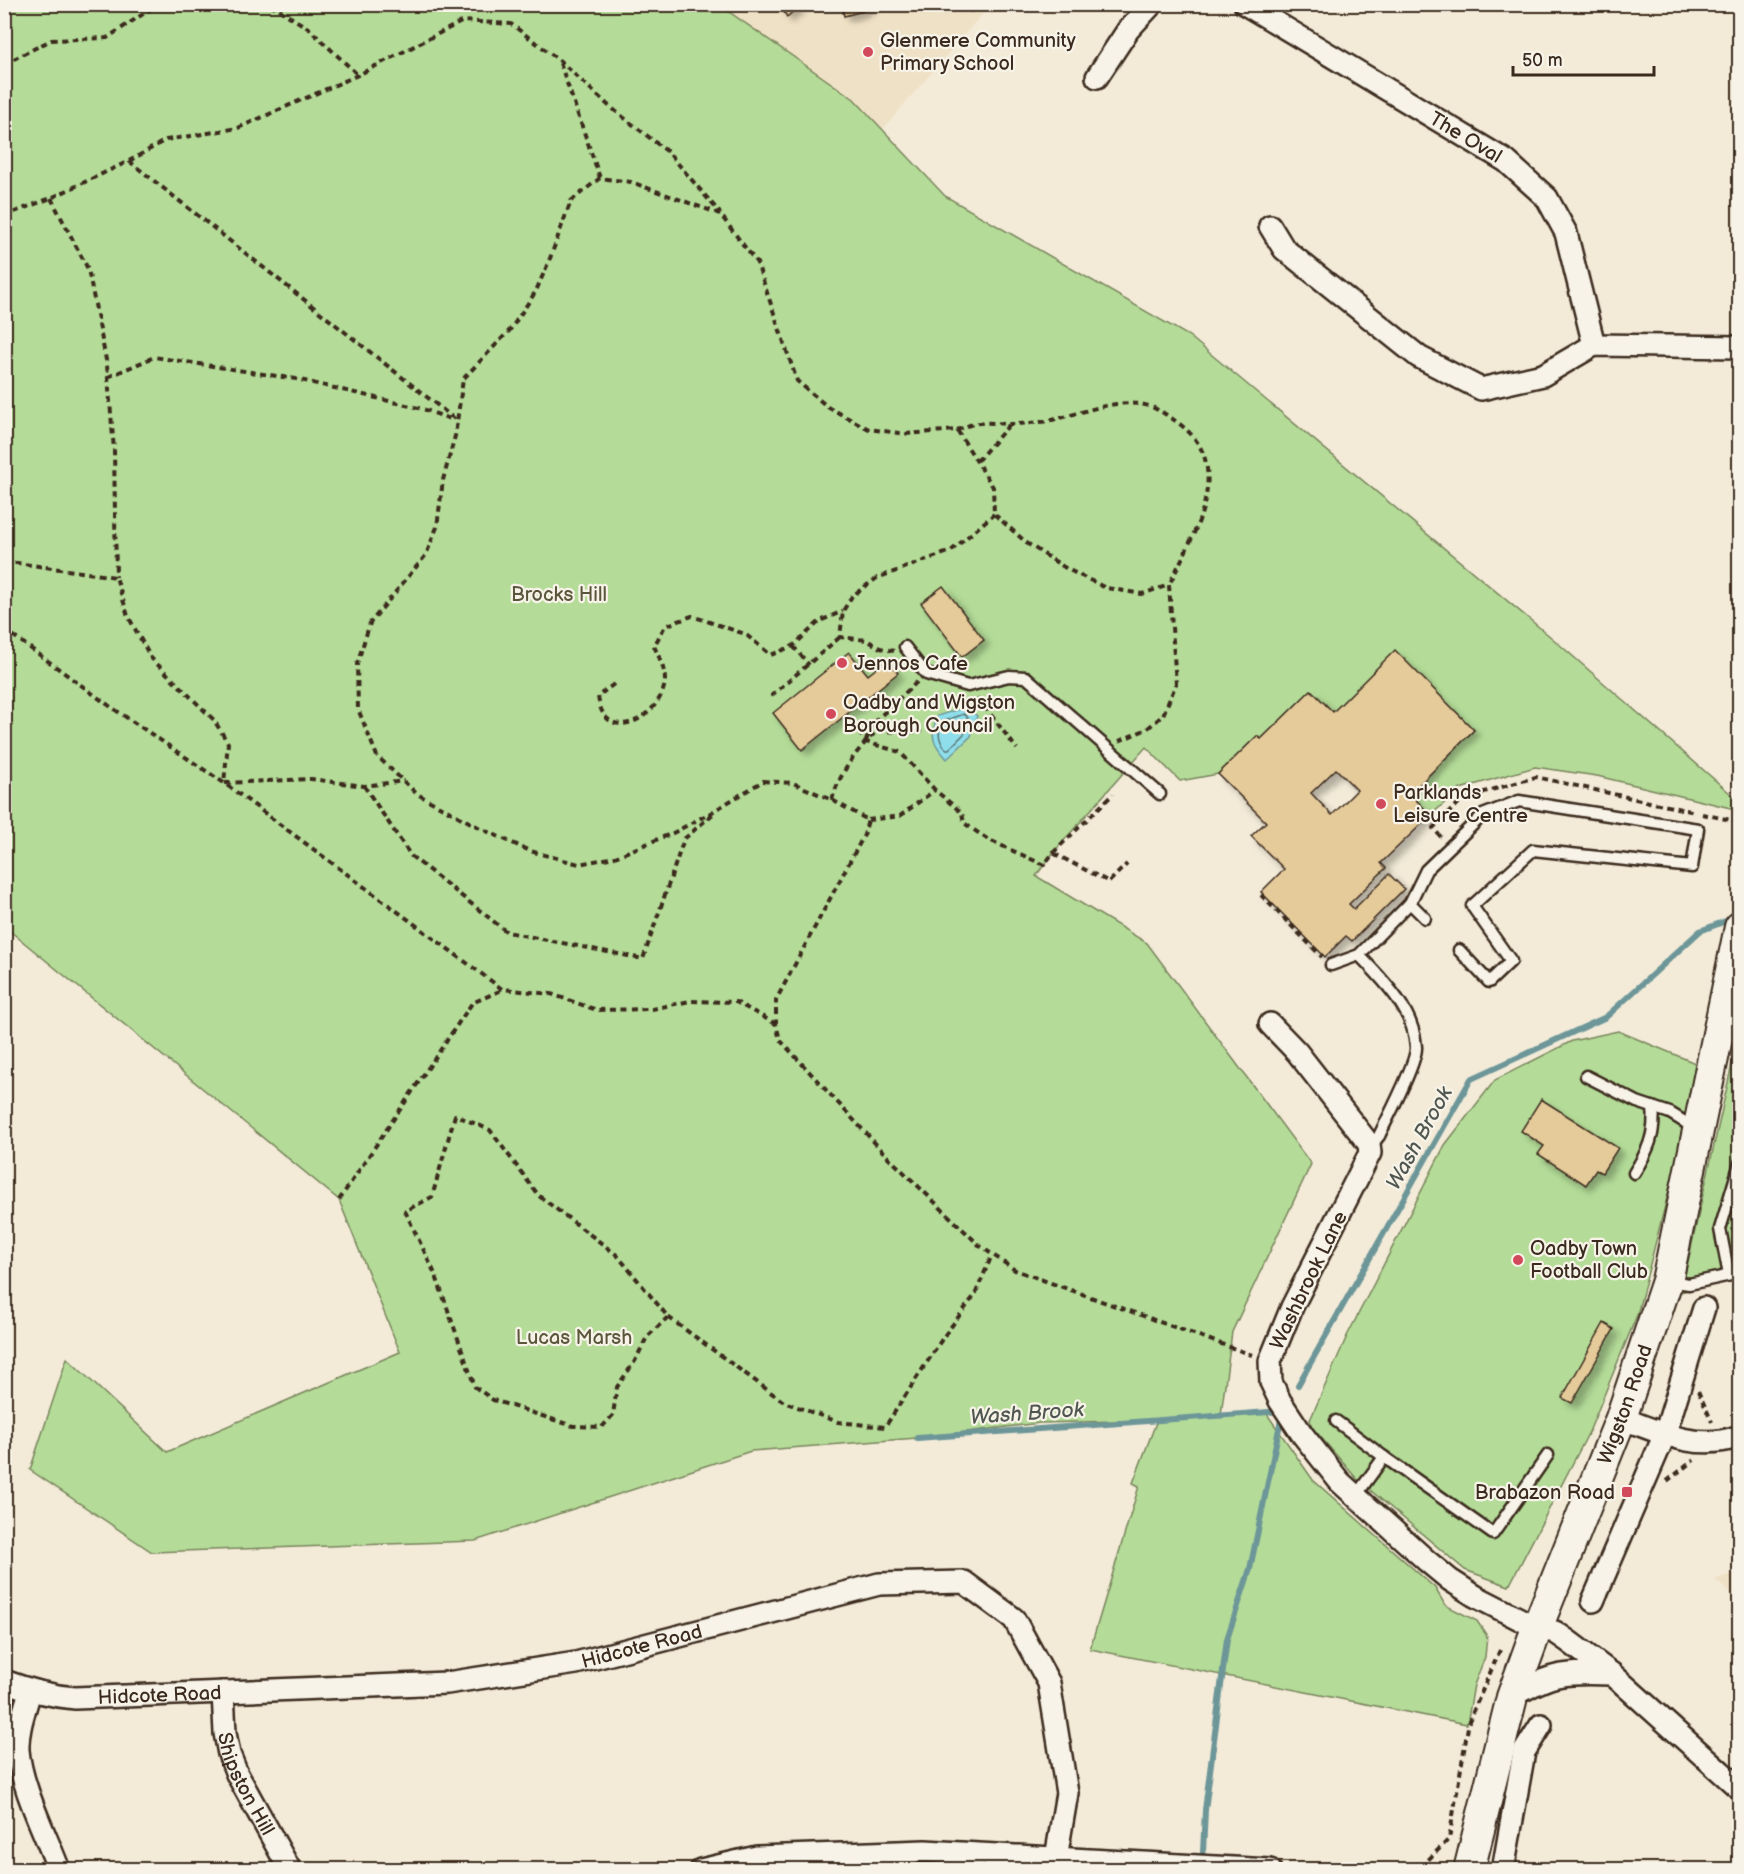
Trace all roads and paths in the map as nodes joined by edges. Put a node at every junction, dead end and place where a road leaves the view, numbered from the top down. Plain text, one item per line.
1 (10, 4) edge
2 (158, 4) edge
3 (270, 4) edge
4 (1152, 4) edge
5 (1245, 4) edge
6 (4, 10) edge
7 (559, 60) junction
8 (4, 64) edge
9 (358, 75) junction
10 (1097, 77) dead end
11 (129, 160) junction
12 (600, 178) junction
13 (51, 198) junction
14 (720, 214) junction
15 (4, 216) edge
16 (1270, 226) dead end
17 (1594, 345) junction
18 (1740, 347) edge
19 (108, 377) junction
20 (457, 421) junction
21 (1010, 424) junction
22 (957, 430) junction
23 (978, 461) junction
24 (994, 514) junction
25 (4, 563) edge
26 (116, 577) junction
27 (1169, 585) junction
28 (843, 611) junction
29 (4, 629) edge
30 (840, 637) junction
31 (793, 646) junction
32 (904, 647) joint
33 (809, 665) junction
34 (926, 674) junction
35 (614, 684) dead end
36 (968, 686) junction
37 (771, 696) dead end
38 (846, 715) dead end
39 (922, 732) dead end
40 (866, 742) junction
41 (1106, 746) junction
42 (1017, 749) dead end
43 (404, 781) junction
44 (224, 783) junction
45 (364, 786) junction
46 (935, 790) junction
47 (1113, 794) dead end
48 (1160, 794) dead end
49 (832, 800) junction
50 (724, 805) junction
51 (868, 820) junction
52 (1740, 822) edge
53 (1444, 840) dead end
54 (1053, 853) junction
55 (1127, 864) dead end
56 (1261, 895) dead end
57 (1410, 903) junction
58 (1425, 918) dead end
59 (1740, 927) edge
60 (1459, 950) dead end
61 (1359, 955) junction
62 (1331, 966) joint
63 (502, 989) junction
64 (776, 1024) junction
65 (1270, 1024) dead end
66 (1586, 1076) dead end
67 (1653, 1107) junction
68 (1699, 1131) junction
69 (1369, 1144) junction
70 (1740, 1163) edge
71 (1634, 1173) dead end
72 (339, 1200) dead end
73 (992, 1255) junction
74 (1734, 1274) edge
75 (1667, 1281) junction
76 (1704, 1308) dead end
77 (668, 1317) junction
78 (1270, 1361) junction
79 (1687, 1363) junction
80 (1621, 1418) junction
81 (1336, 1421) dead end
82 (1665, 1434) junction
83 (1730, 1439) edge
84 (1548, 1455) dead end
85 (1384, 1457) junction
86 (1663, 1483) dead end
87 (1356, 1497) junction
88 (1593, 1601) dead end
89 (1537, 1628) junction
90 (1500, 1650) dead end
91 (1612, 1674) junction
92 (4, 1681) edge
93 (30, 1691) junction
94 (223, 1692) junction
95 (1512, 1697) junction
96 (1541, 1725) dead end
97 (1740, 1788) edge
98 (1056, 1858) junction
99 (1098, 1865) edge
100 (59, 1869) edge
101 (290, 1869) edge
102 (700, 1869) edge
103 (1270, 1869) edge
104 (1428, 1869) edge
105 (1469, 1869) edge
106 (1503, 1869) edge

1 - 6 path
2 - 8 path
3 - 9 path
4 - 10 street
5 - 17 street, The Oval
7 - 9 path
7 - 12 path
7 - 14 path
9 - 11 path
11 - 13 path
11 - 20 path
12 - 14 path
12 - 20 path
13 - 15 path
13 - 19 path
14 - 22 path
16 - 17 street
17 - 18 street
19 - 20 path
19 - 26 path
20 - 43 path
21 - 22 path
21 - 23 path
21 - 27 path
22 - 23 path
23 - 24 path
24 - 27 path
24 - 28 path
25 - 26 path
26 - 44 path
27 - 41 path
28 - 30 path
28 - 31 path
29 - 44 path
30 - 32 path
30 - 33 path
31 - 33 path
31 - 35 path
32 - 34 lane
33 - 37 path
34 - 36 lane
34 - 40 path
36 - 41 lane
36 - 42 path
38 - 40 path
39 - 40 path
40 - 46 path
40 - 49 path
41 - 48 lane
43 - 45 path
43 - 50 path
44 - 45 path
44 - 63 path
45 - 50 path
46 - 51 path
46 - 54 path
47 - 54 path
49 - 50 path
49 - 51 path
51 - 64 path
52 - 53 path
54 - 55 path
56 - 62 path
57 - 58 lane
57 - 60 lane
57 - 61 lane
59 - 68 main road, Wigston Road
61 - 62 lane
61 - 69 lane, Washbrook Lane
63 - 64 path
63 - 72 path
64 - 73 path
65 - 69 street
66 - 67 lane
67 - 68 lane
67 - 71 lane
68 - 75 main road, Wigston Road
69 - 78 street, Washbrook Lane
70 - 74 lane
73 - 77 path
73 - 78 path
74 - 75 lane
75 - 80 main road, Wigston Road
76 - 79 street
77 - 77 path
78 - 87 street, Washbrook Lane
79 - 82 street
79 - 83 path
80 - 82 street
80 - 89 main road, Wigston Road
81 - 85 lane
82 - 83 street
82 - 88 street
83 - 86 path
84 - 85 lane
85 - 87 lane
87 - 89 street, Washbrook Lane
89 - 91 street
89 - 95 main road, Wigston Road
90 - 104 path
91 - 95 street
91 - 97 street
92 - 93 street, Hidcote Road
93 - 94 street, Hidcote Road
93 - 100 street
94 - 98 street, Hidcote Road
94 - 101 street, Shipston Hill
95 - 105 main road, Wigston Road
96 - 106 street
98 - 99 street
98 - 102 street
99 - 103 street

